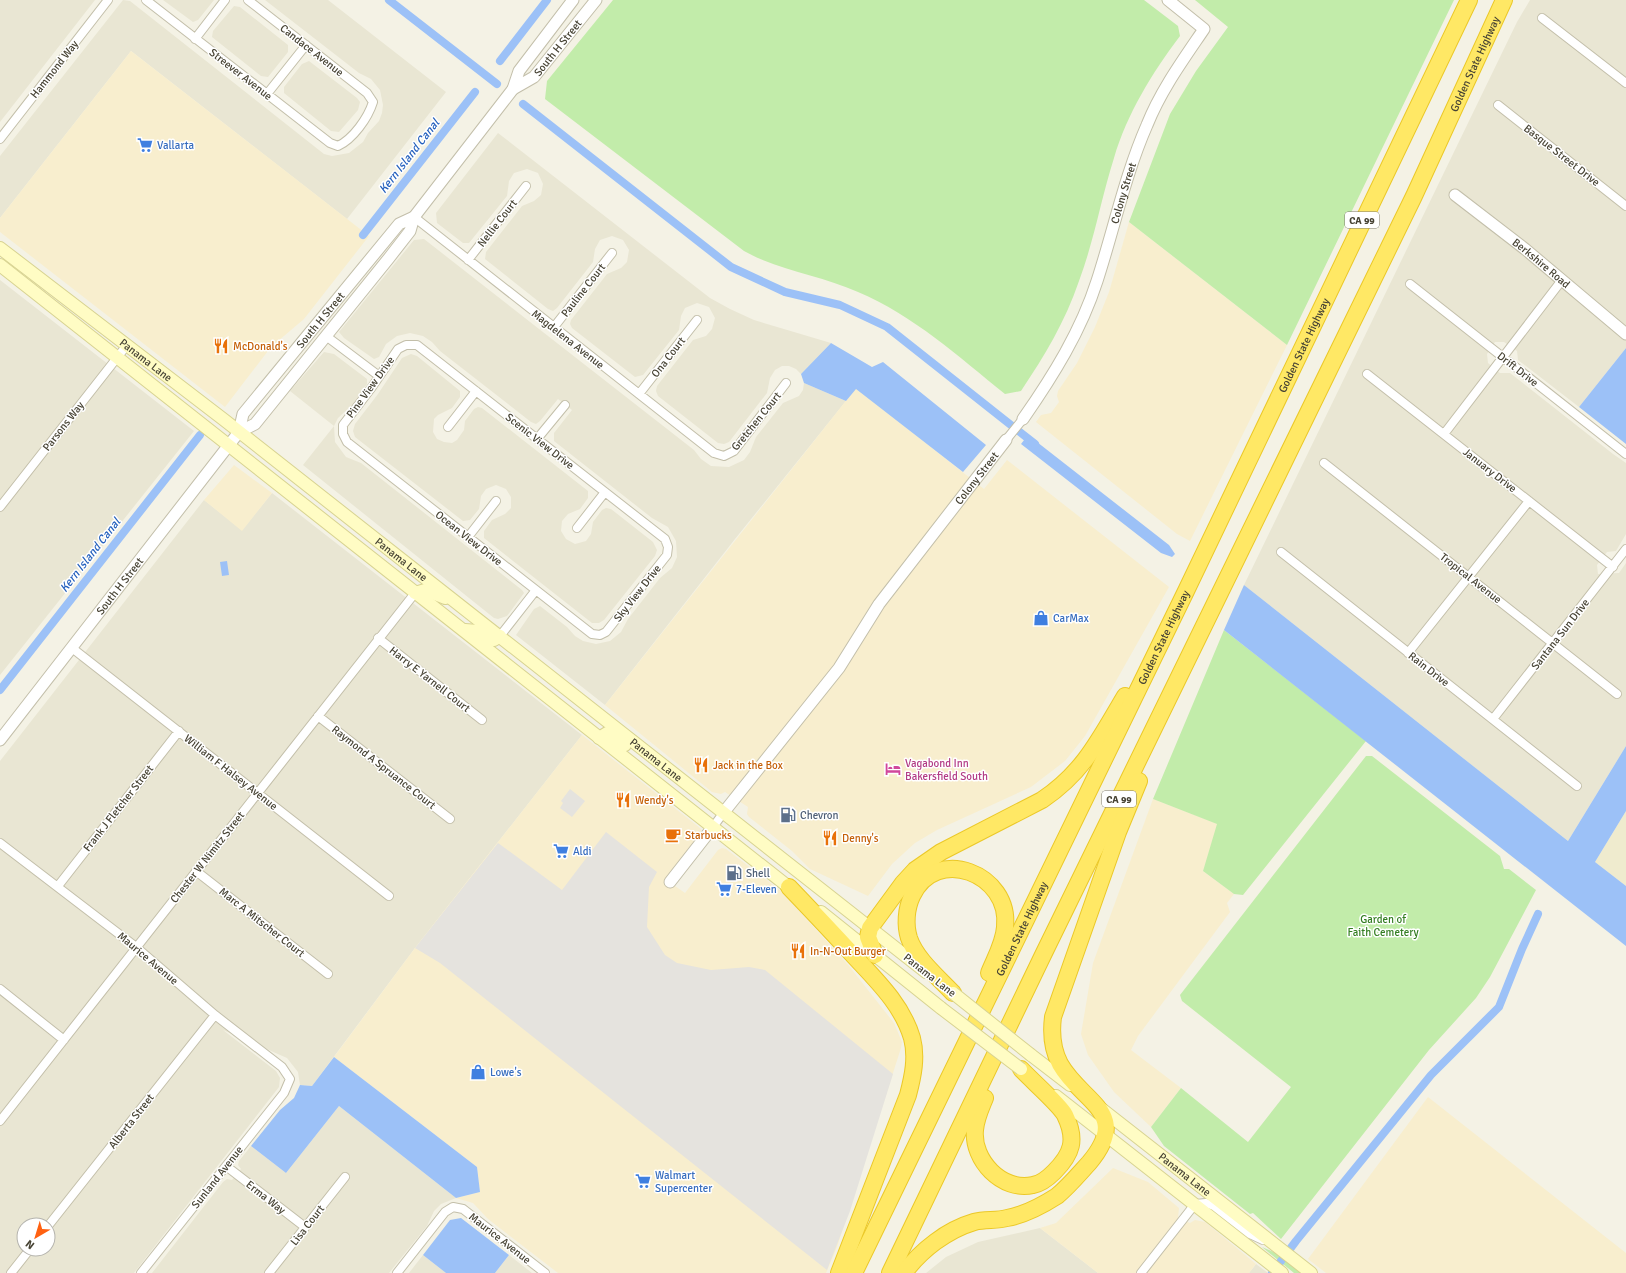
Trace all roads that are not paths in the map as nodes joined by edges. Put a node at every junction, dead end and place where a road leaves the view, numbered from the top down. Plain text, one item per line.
1 (108, 0) edge
2 (146, 0) edge
3 (225, 0) edge
4 (248, 0) edge
5 (573, 0) edge
6 (596, 0) edge
7 (1168, 0) edge
8 (1469, 0) edge
9 (1504, 0) edge
10 (1542, 18) dead end
11 (195, 39) junction
12 (306, 45) junction
13 (1626, 83) edge
14 (513, 89) junction
15 (267, 94) junction
16 (1498, 105) dead end
17 (0, 139) edge
18 (338, 146) joint
19 (526, 186) dead end
20 (1455, 196) dead end
21 (1626, 206) edge
22 (414, 217) junction
23 (1, 252) edge
24 (612, 253) dead end
25 (468, 260) junction
26 (0, 265) edge
27 (364, 266) junction
28 (1562, 280) junction
29 (1410, 284) dead end
30 (697, 320) dead end
31 (554, 327) junction
32 (314, 328) junction
33 (1626, 334) edge
34 (326, 336) junction
35 (127, 345) junction
36 (406, 345) joint
37 (118, 356) junction
38 (1503, 358) junction
39 (1367, 374) dead end
40 (294, 376) junction
41 (378, 376) junction
42 (786, 383) dead end
43 (476, 391) junction
44 (639, 394) junction
45 (564, 405) dead end
46 (1023, 419) joint
47 (448, 427) dead end
48 (239, 432) junction
49 (343, 434) joint
50 (1444, 434) junction
51 (538, 439) junction
52 (1006, 440) joint
53 (229, 445) junction
54 (1626, 454) edge
55 (724, 456) joint
56 (1324, 463) dead end
57 (605, 492) junction
58 (496, 501) dead end
59 (1529, 501) junction
60 (0, 507) edge
61 (577, 528) dead end
62 (468, 537) junction
63 (668, 546) joint
64 (1626, 549) edge
65 (1281, 552) dead end
66 (1613, 567) junction
67 (1469, 577) junction
68 (536, 590) junction
69 (1186, 591) junction
70 (415, 593) junction
71 (454, 600) junction
72 (1213, 606) junction
73 (464, 630) junction
74 (600, 635) joint
75 (500, 636) junction
76 (378, 638) junction
77 (1553, 643) junction
78 (72, 648) junction
79 (1408, 653) junction
80 (1617, 694) dead end
81 (318, 716) junction
82 (1493, 719) junction
83 (482, 720) dead end
84 (179, 731) junction
85 (599, 738) junction
86 (0, 740) edge
87 (666, 767) junction
88 (1577, 786) dead end
89 (257, 793) junction
90 (724, 812) junction
91 (450, 819) dead end
92 (713, 827) junction
93 (0, 843) edge
94 (196, 871) junction
95 (670, 882) dead end
96 (58, 886) junction
97 (789, 887) junction
98 (389, 896) dead end
99 (870, 928) junction
100 (136, 947) junction
101 (1043, 954) junction
102 (875, 955) junction
103 (328, 974) dead end
104 (0, 989) edge
105 (953, 993) junction
106 (215, 1015) junction
107 (64, 1040) junction
108 (1020, 1069) junction
109 (290, 1079) joint
110 (1099, 1106) junction
111 (931, 1113) junction
112 (0, 1122) edge
113 (1106, 1135) junction
114 (226, 1166) junction
115 (345, 1177) dead end
116 (1195, 1204) junction
117 (55, 1217) edge
118 (305, 1227) junction
119 (1278, 1247) junction
120 (24, 1257) edge
121 (11, 1273) edge
122 (141, 1273) edge
123 (270, 1273) edge
124 (397, 1273) edge
125 (545, 1273) edge
126 (839, 1273) edge
127 (854, 1273) edge
128 (890, 1273) edge
129 (904, 1273) edge
130 (1141, 1273) edge
131 (1282, 1273) edge
132 (1311, 1273) edge

1 - 17 street, Hammond Way
2 - 11 street, Streever Avenue
3 - 11 street
4 - 12 street, Candace Avenue
5 - 14 street, South H Street
6 - 14 street, South H Street
7 - 46 street, Colony Street
8 - 69 highway, Golden State Highway / CA 99
9 - 72 highway, Golden State Highway / CA 99
10 - 13 street
11 - 15 street, Streever Avenue
12 - 15 street
12 - 18 street, Candace Avenue
14 - 22 street, South H Street
15 - 18 street, Streever Avenue
16 - 21 street, Basque Street Drive
19 - 25 street, Nellie Court
20 - 28 street, Berkshire Road
22 - 25 street, Magdelena Avenue
22 - 27 street, South H Street
22 - 34 street, South H Street
23 - 35 main road, Panama Lane
24 - 31 street, Pauline Court
25 - 31 street, Magdelena Avenue
26 - 37 main road, Panama Lane
27 - 32 street, South H Street
27 - 34 street
28 - 33 street, Berkshire Road
28 - 38 street
29 - 38 street, Drift Drive
30 - 44 street, Ona Court
31 - 44 street, Magdelena Avenue
32 - 40 street
32 - 48 street, South H Street
34 - 40 street, South H Street
34 - 41 street
35 - 37 street, Parsons Way
35 - 48 main road, Panama Lane
36 - 41 street, Pine View Drive
36 - 43 street, Scenic View Drive
37 - 53 main road, Panama Lane
37 - 60 street, Parsons Way
38 - 50 street
38 - 54 street, Drift Drive
39 - 50 street, January Drive
40 - 48 street, South H Street
41 - 49 street, Pine View Drive
42 - 55 street, Gretchen Court
43 - 47 street
43 - 51 street, Scenic View Drive
44 - 55 street, Magdelena Avenue
45 - 51 street
46 - 52 street, Colony Street
48 - 53 street, South H Street
48 - 71 main road, Panama Lane
49 - 62 street, Ocean View Drive
50 - 59 street, January Drive
51 - 57 street, Scenic View Drive
52 - 90 street, Colony Street
53 - 70 main road, Panama Lane
53 - 78 street, South H Street
56 - 67 street, Tropical Avenue
57 - 61 street
57 - 63 street, Scenic View Drive
58 - 62 street
59 - 66 street, January Drive
59 - 67 street
62 - 68 street, Ocean View Drive
63 - 74 street, Sky View Drive
64 - 66 street, Santana Sun Drive
65 - 79 street, Rain Drive
66 - 77 street, Santana Sun Drive
67 - 77 street, Tropical Avenue
67 - 79 street
68 - 74 street, Ocean View Drive
68 - 75 street
69 - 99 highway
69 - 111 highway, Golden State Highway / CA 99
70 - 71 main road
70 - 73 main road, Panama Lane
70 - 76 street, Chester W Nimitz Street
71 - 75 main road, Panama Lane
72 - 101 highway, Golden State Highway / CA 99
72 - 110 highway
73 - 75 main road
73 - 85 main road, Panama Lane
75 - 87 main road, Panama Lane
76 - 81 street, Chester W Nimitz Street
76 - 83 street, Harry E Yarnell Court
77 - 80 street, Tropical Avenue
77 - 82 street, Santana Sun Drive
78 - 84 street, William F Halsey Avenue
78 - 86 street, South H Street
79 - 82 street, Rain Drive
81 - 89 street, Chester W Nimitz Street
81 - 91 street, Raymond A Spruance Court
82 - 88 street, Rain Drive
84 - 89 street, William F Halsey Avenue
84 - 96 street, Frank J Fletcher Street
85 - 87 main road
85 - 92 main road, Panama Lane
87 - 90 main road, Panama Lane
89 - 94 street, Chester W Nimitz Street
89 - 98 street, William F Halsey Avenue
90 - 92 street, Colony Street
90 - 99 main road, Panama Lane
92 - 95 street, Colony Street
92 - 97 main road, Panama Lane
93 - 96 street, Maurice Avenue
94 - 100 street, Chester W Nimitz Street
94 - 103 street, Marc A Mitscher Court
96 - 100 street, Maurice Avenue
97 - 102 main road, Panama Lane
97 - 126 highway
99 - 102 highway
99 - 105 main road, Panama Lane
100 - 106 street, Maurice Avenue
100 - 107 street, Chester W Nimitz Street
101 - 108 highway
101 - 128 highway, Golden State Highway / CA 99
102 - 108 main road, Panama Lane, bridge
104 - 107 street
105 - 110 main road, Panama Lane, bridge
105 - 111 highway
106 - 109 street, Maurice Avenue
106 - 117 street, Alberta Street
107 - 112 street, Chester W Nimitz Street
108 - 113 main road, Panama Lane
109 - 114 street, Sunland Avenue
110 - 113 highway
110 - 119 main road, Panama Lane
111 - 127 highway, Golden State Highway / CA 99
113 - 116 main road, Panama Lane
113 - 129 highway
114 - 118 street, Erma Way
114 - 122 street, Sunland Avenue
115 - 118 street, Lisa Court
116 - 119 street
116 - 130 street
116 - 131 main road, Panama Lane
118 - 123 street, Lisa Court
119 - 132 main road, Panama Lane
120 - 121 street
124 - 125 street, Maurice Avenue

